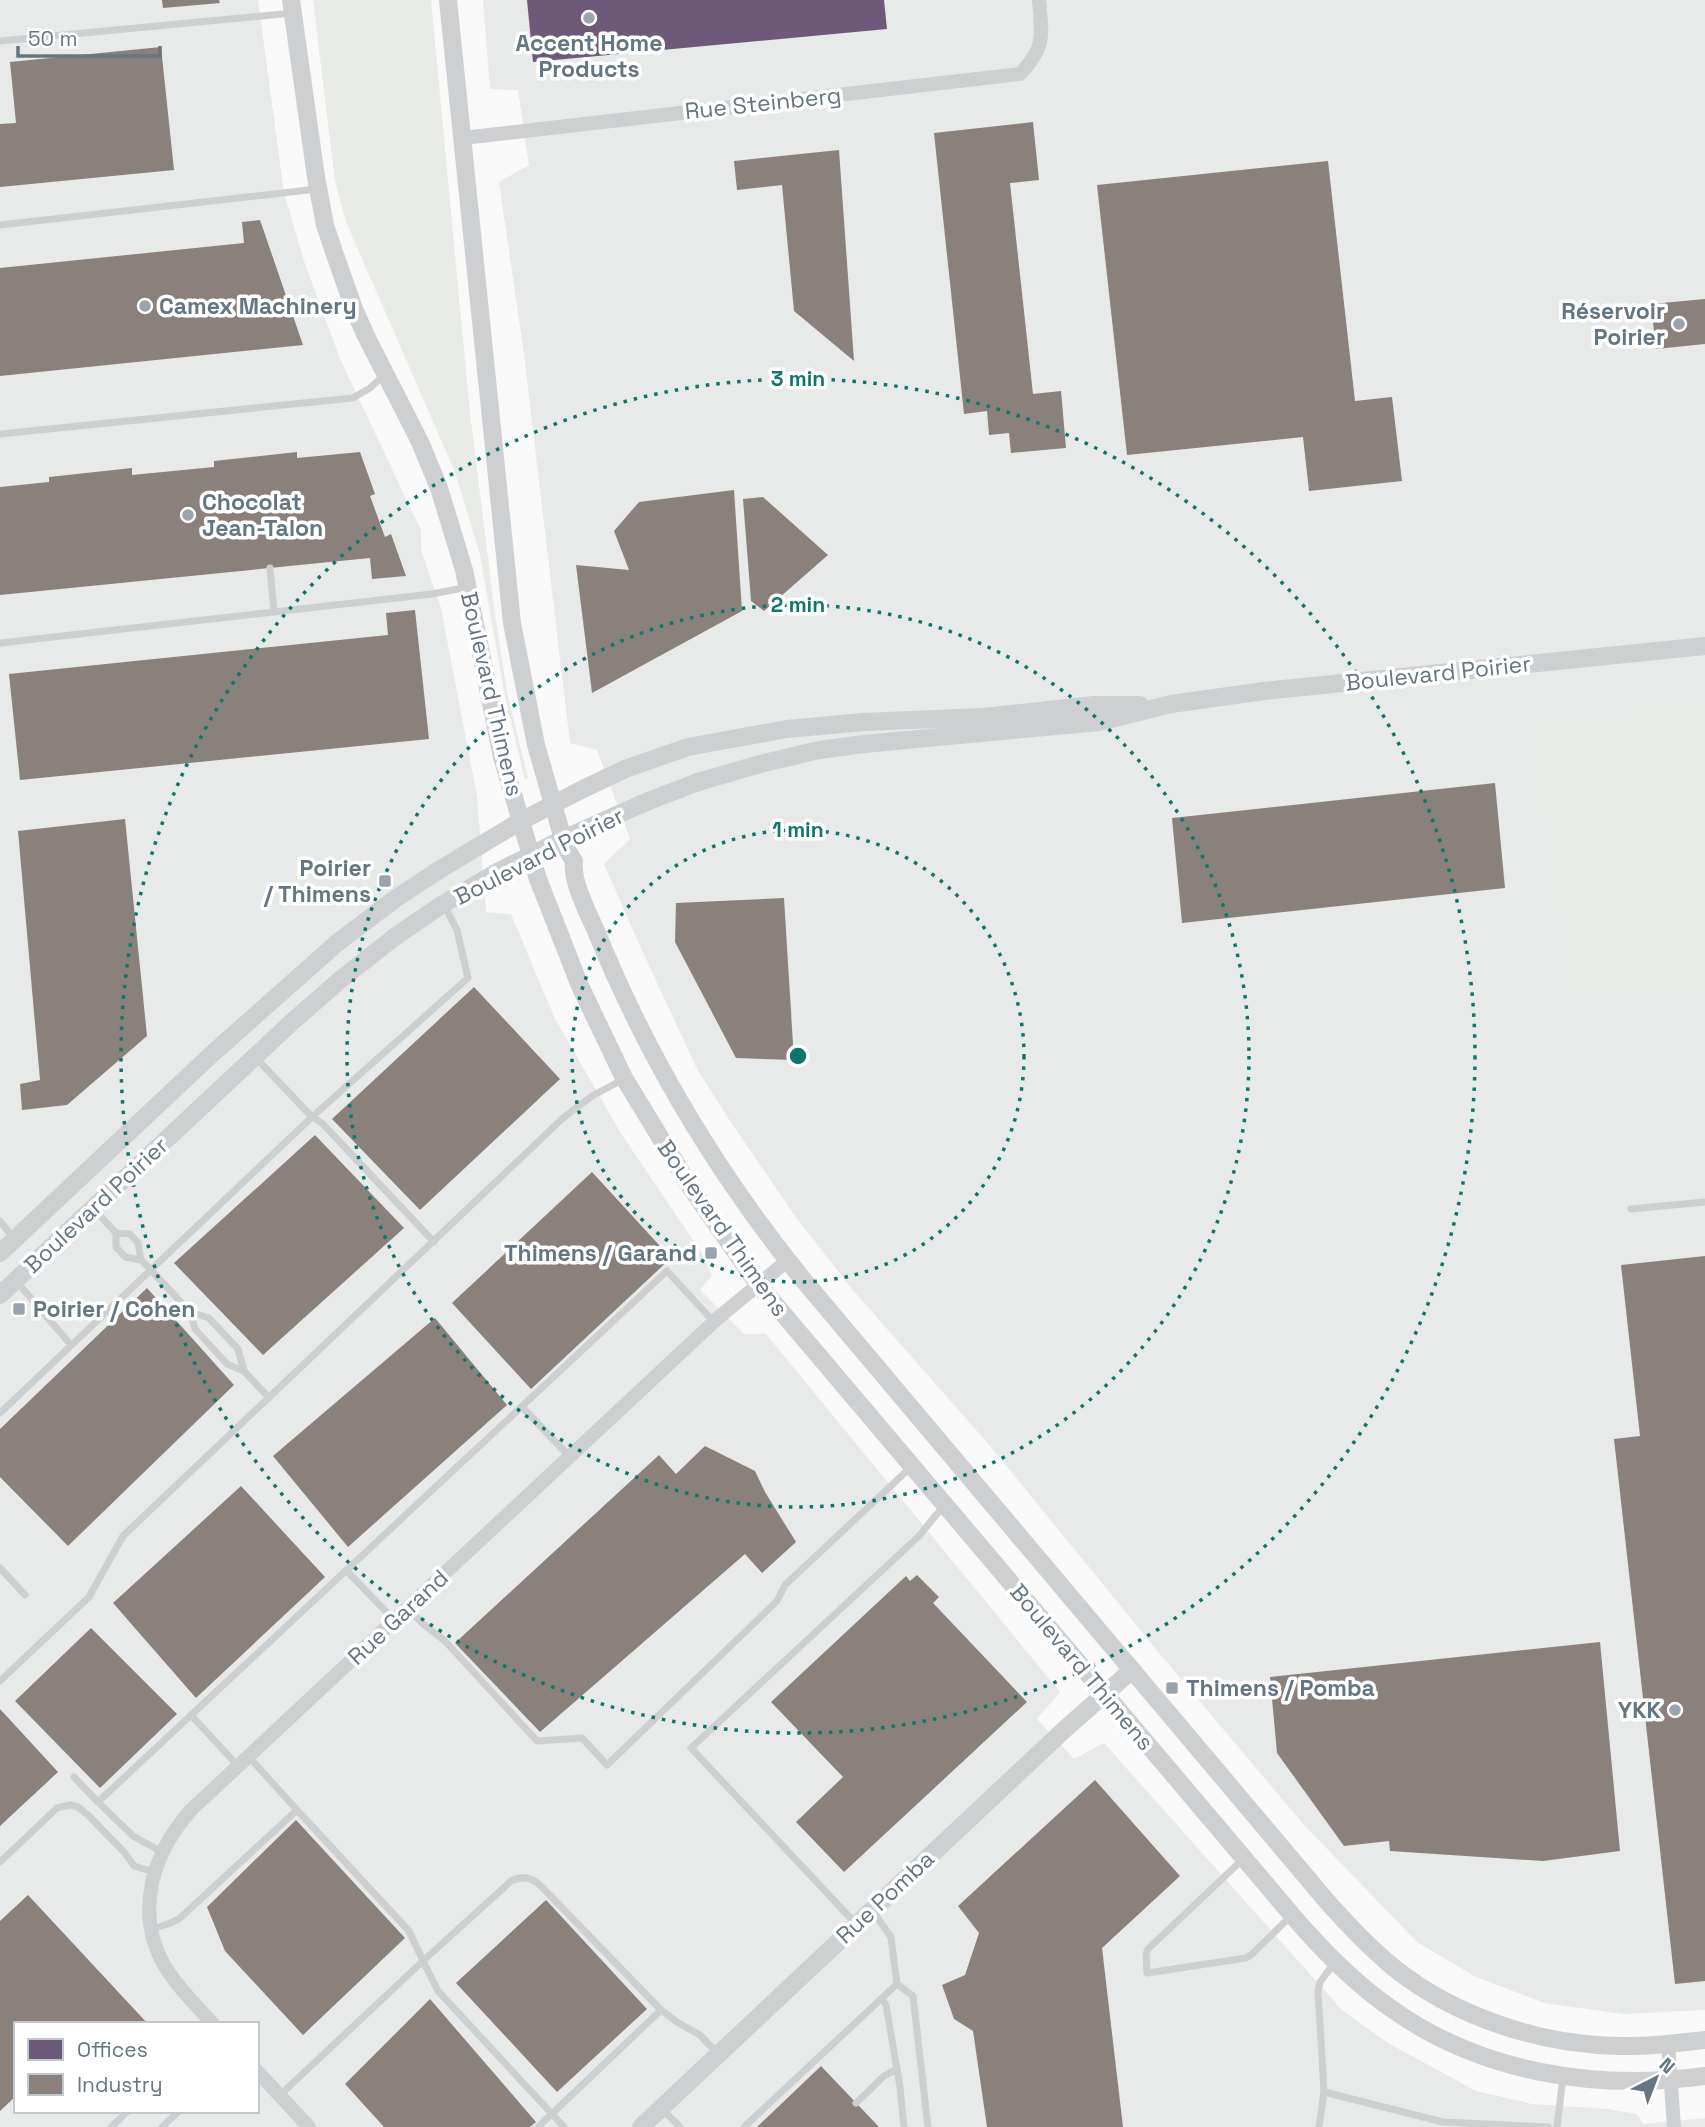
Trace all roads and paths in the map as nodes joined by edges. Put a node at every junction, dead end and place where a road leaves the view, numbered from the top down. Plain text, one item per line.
1 (448, 0) edge
2 (1039, 0) edge
3 (292, 6) edge
4 (0, 41) edge
5 (463, 138) junction
6 (318, 189) junction
7 (0, 225) edge
8 (384, 374) junction
9 (0, 434) edge
10 (270, 568) dead end
11 (468, 587) junction
12 (274, 612) junction
13 (0, 643) edge
14 (1705, 646) edge
15 (1171, 704) junction
16 (553, 804) junction
17 (521, 821) junction
18 (563, 839) junction
19 (531, 855) junction
20 (443, 904) junction
21 (254, 1056) junction
22 (624, 1078) junction
23 (312, 1116) junction
24 (1705, 1202) edge
25 (93, 1208) junction
26 (1631, 1209) dead end
27 (0, 1221) edge
28 (116, 1233) junction
29 (15, 1240) junction
30 (434, 1242) junction
31 (0, 1253) edge
32 (141, 1260) junction
33 (787, 1261) junction
34 (151, 1270) junction
35 (16, 1280) junction
36 (758, 1284) junction
37 (0, 1295) edge
38 (190, 1311) junction
39 (714, 1322) junction
40 (71, 1345) junction
41 (244, 1371) junction
42 (269, 1398) junction
43 (522, 1406) junction
44 (0, 1413) edge
45 (569, 1457) junction
46 (912, 1467) junction
47 (945, 1506) junction
48 (0, 1568) edge
49 (346, 1570) junction
50 (25, 1595) dead end
51 (408, 1608) junction
52 (394, 1621) junction
53 (1132, 1670) junction
54 (0, 1681) edge
55 (1104, 1694) junction
56 (191, 1714) junction
57 (243, 1762) junction
58 (74, 1777) dead end
59 (98, 1802) junction
60 (297, 1811) junction
61 (162, 1852) junction
62 (1244, 1859) junction
63 (0, 1863) edge
64 (154, 1872) junction
65 (872, 1910) junction
66 (1292, 1916) junction
67 (856, 1924) junction
68 (152, 1929) junction
69 (423, 1961) junction
70 (1335, 1962) junction
71 (897, 1984) junction
72 (882, 1999) junction
73 (661, 2010) junction
74 (211, 2022) edge
75 (1705, 2040) edge
76 (1668, 2044) junction
77 (719, 2054) junction
78 (897, 2069) junction
79 (259, 2073) edge
80 (1563, 2077) junction
81 (1705, 2077) edge
82 (1671, 2081) junction
83 (1324, 2092) junction
84 (280, 2095) junction
85 (856, 2103) dead end
86 (661, 2108) junction
87 (126, 2113) edge
88 (177, 2113) edge
89 (552, 2114) junction
90 (111, 2127) edge
91 (162, 2127) edge
92 (309, 2127) edge
93 (538, 2127) edge
94 (564, 2127) edge
95 (641, 2127) edge
96 (680, 2127) edge
97 (744, 2127) edge
98 (904, 2127) edge
99 (928, 2127) edge
100 (1319, 2127) edge
101 (1548, 2127) edge
102 (1557, 2127) edge
103 (1674, 2127) edge

1 - 5 street, Boulevard Thimens
2 - 5 street, Rue Steinberg
3 - 4 lane
3 - 6 street, Boulevard Thimens
5 - 16 street, Boulevard Thimens
6 - 7 lane
6 - 8 street, Boulevard Thimens
8 - 9 lane
8 - 11 street, Boulevard Thimens
10 - 12 lane
11 - 12 lane
11 - 17 street, Boulevard Thimens
12 - 13 lane
14 - 15 street, Boulevard Poirier
15 - 16 street, Boulevard Poirier
15 - 18 street, Boulevard Poirier
16 - 17 street, Boulevard Poirier
16 - 18 street, Boulevard Thimens
17 - 19 street, Boulevard Thimens
17 - 29 street, Boulevard Poirier
18 - 19 street, Boulevard Poirier
18 - 33 street, Boulevard Thimens
19 - 20 street, Boulevard Poirier
19 - 22 street, Boulevard Thimens
20 - 21 street, Boulevard Poirier
20 - 23 lane
21 - 23 lane
21 - 25 street, Boulevard Poirier
22 - 30 lane
22 - 36 street, Boulevard Thimens
23 - 30 lane
23 - 34 lane
24 - 26 lane
25 - 28 lane
25 - 35 street, Boulevard Poirier
27 - 29 lane
28 - 32 lane
28 - 32 lane
29 - 31 street, Boulevard Poirier
30 - 42 lane
32 - 34 lane
33 - 36 street, Rue Garand
33 - 53 street, Boulevard Thimens
34 - 38 lane
34 - 40 lane
35 - 37 street, Boulevard Poirier
35 - 40 lane
36 - 39 street, Rue Garand
36 - 46 street, Boulevard Thimens
38 - 41 lane
38 - 41 lane
39 - 43 lane
39 - 45 street, Rue Garand
40 - 44 lane
41 - 42 lane
42 - 54 lane
43 - 45 lane
43 - 49 lane
45 - 51 street, Rue Garand
46 - 47 street, Boulevard Thimens
46 - 51 lane
47 - 55 street, Boulevard Thimens
47 - 67 lane
48 - 50 lane
49 - 52 lane
49 - 56 lane
51 - 52 street, Rue Garand
52 - 57 street, Rue Garand
53 - 55 street, Rue Pomba
53 - 76 street, Boulevard Thimens
55 - 62 street, Boulevard Thimens
55 - 65 street, Rue Pomba
56 - 57 lane
56 - 59 lane
57 - 60 lane
57 - 61 street, Rue Garand
58 - 59 lane
59 - 61 lane
60 - 68 lane
60 - 69 lane
61 - 64 street, Rue Garand
62 - 66 street, Boulevard Thimens
62 - 66 lane
63 - 64 lane
64 - 68 street, Rue Garand
65 - 67 street, Rue Pomba
65 - 71 lane
66 - 70 street, Boulevard Thimens
67 - 77 street, Rue Pomba
68 - 74 street, Rue Garand
69 - 73 lane
69 - 84 lane
69 - 89 lane
70 - 80 street, Boulevard Thimens
70 - 83 lane
71 - 72 lane
71 - 99 lane
72 - 78 lane
72 - 97 lane
73 - 77 lane
73 - 89 lane
75 - 76 street, Boulevard Thimens
76 - 82 street
77 - 86 street, Rue Pomba
78 - 85 lane
78 - 98 lane
79 - 84 street
80 - 82 street, Boulevard Thimens
80 - 102 lane
81 - 82 street, Boulevard Thimens
82 - 103 street
83 - 100 lane
83 - 101 lane
84 - 92 street
86 - 95 street, Rue Pomba
86 - 96 lane
87 - 90 lane
88 - 91 lane
89 - 93 lane
89 - 94 lane

